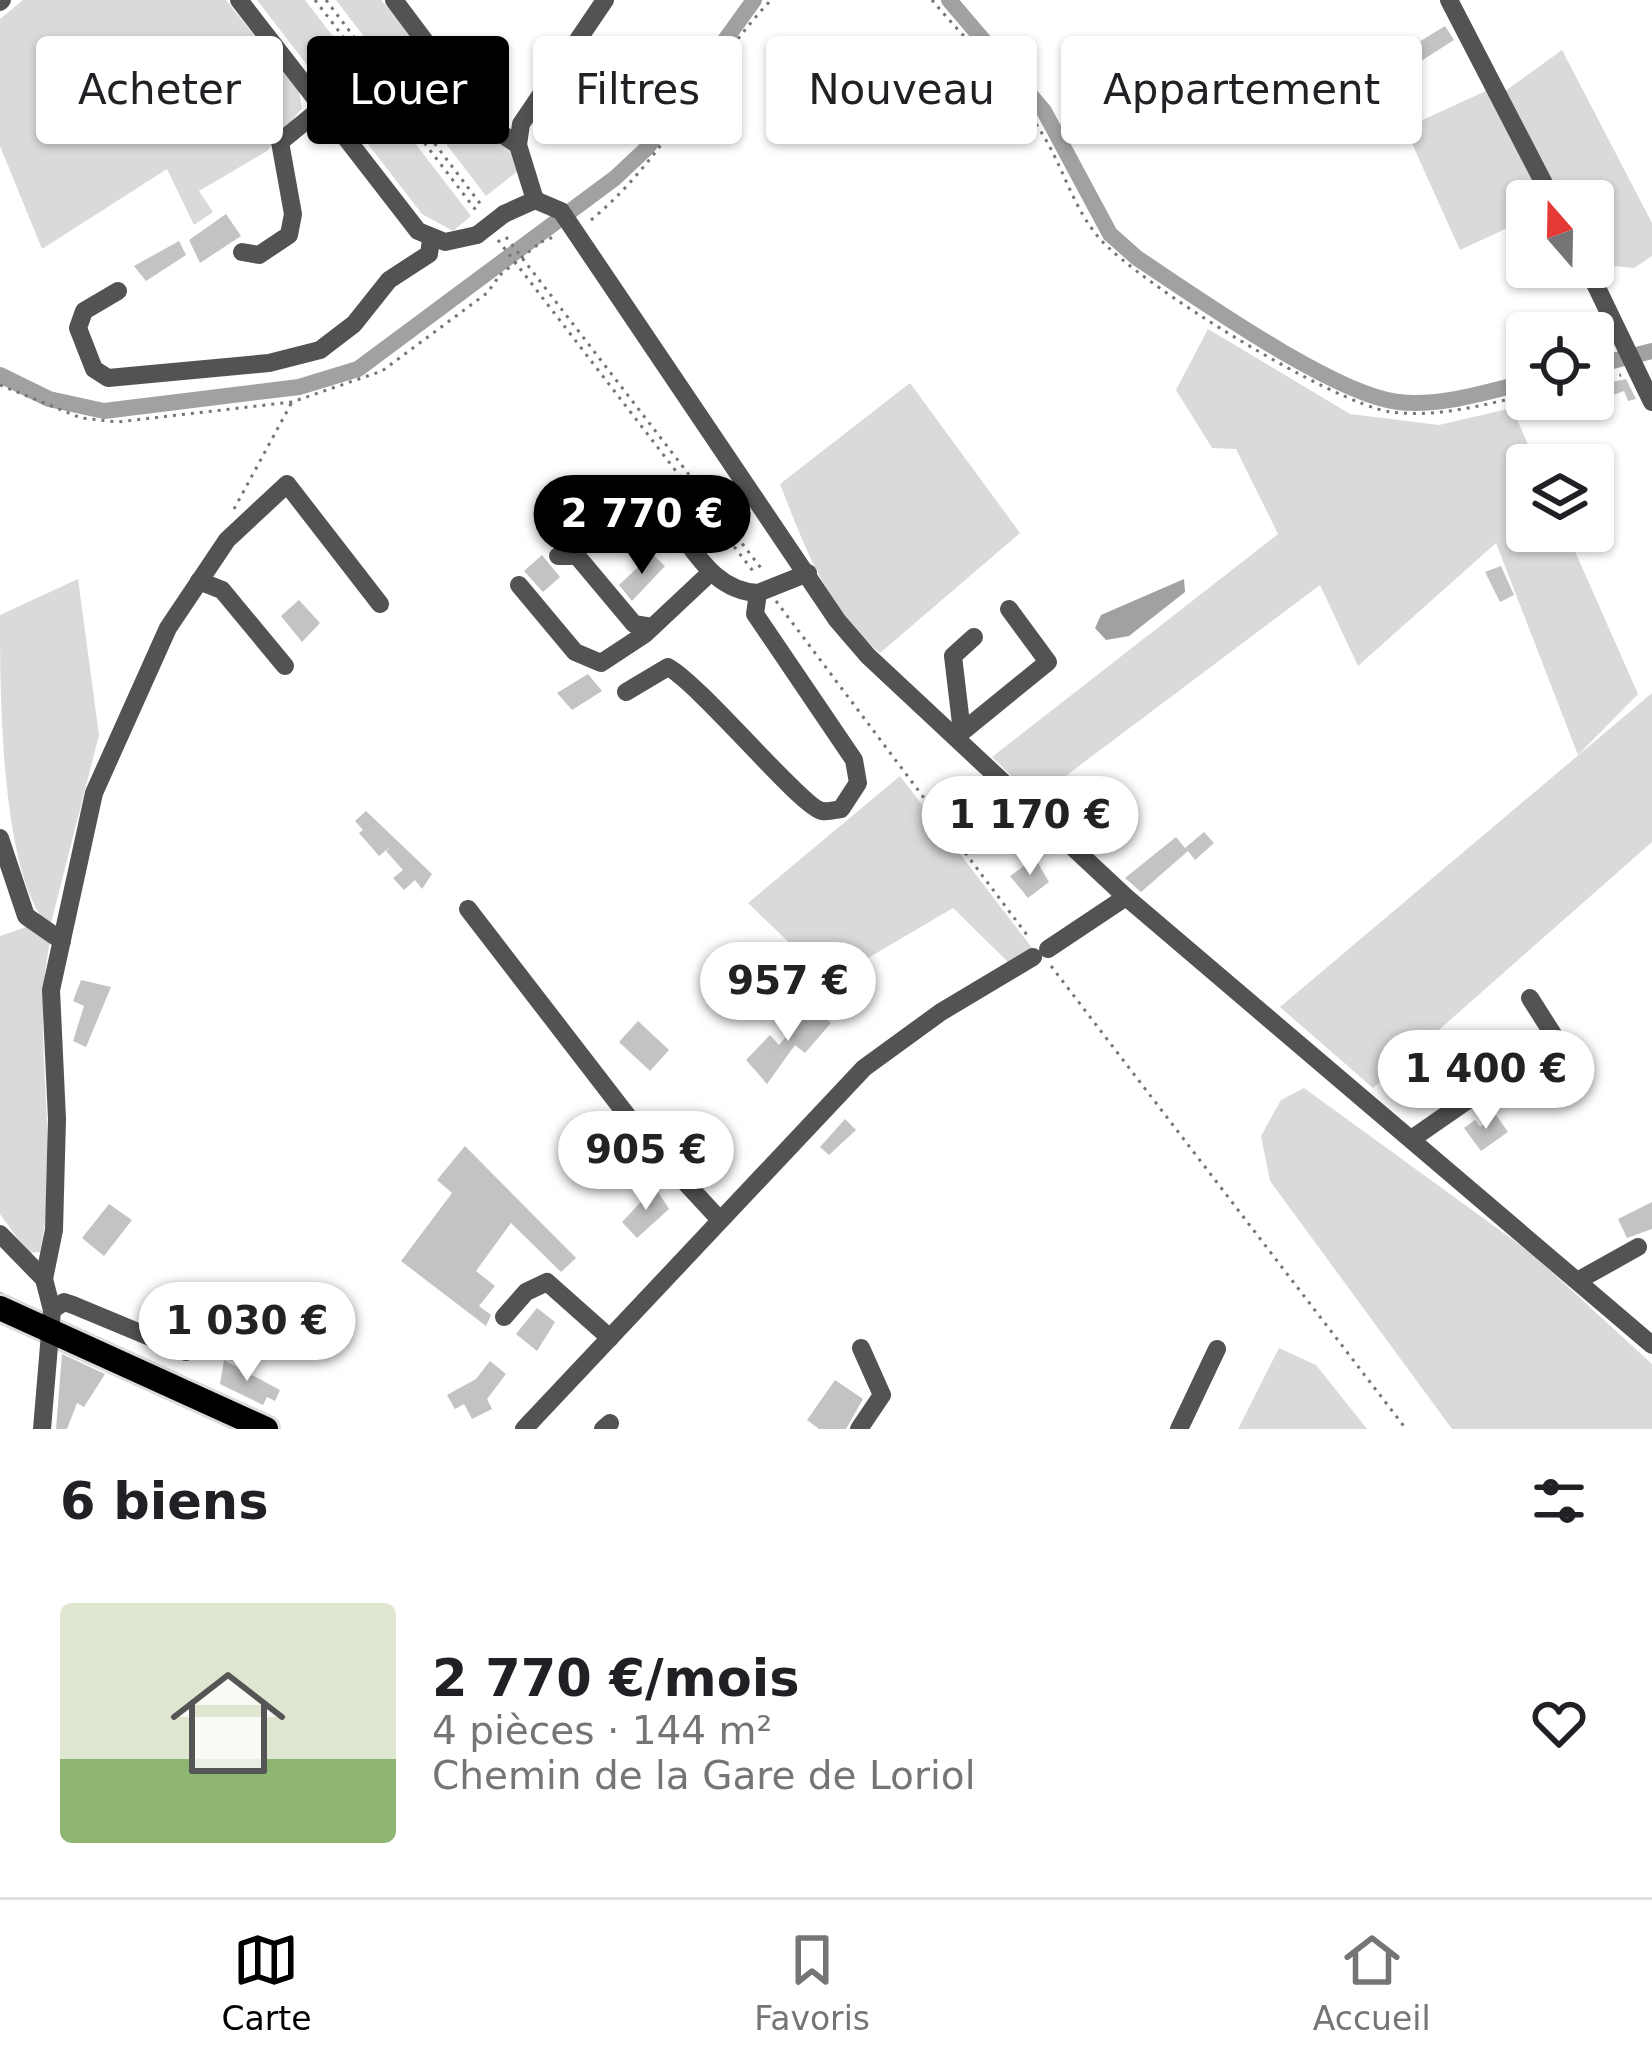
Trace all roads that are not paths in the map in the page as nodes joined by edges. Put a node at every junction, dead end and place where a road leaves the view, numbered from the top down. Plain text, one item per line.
1 (239, 0) edge
2 (394, 0) edge
3 (1449, 0) edge
4 (599, 3) edge
5 (307, 85) edge
6 (307, 120) edge
7 (353, 144) edge
8 (518, 145) junction
9 (1542, 180) edge
10 (535, 200) junction
11 (431, 240) junction
12 (242, 252) dead end
13 (1597, 288) edge
14 (118, 291) dead end
15 (1652, 402) edge
16 (646, 528) dead end
17 (558, 556) dead end
18 (710, 573) junction
19 (808, 573) junction
20 (199, 581) junction
21 (519, 585) dead end
22 (767, 590) junction
23 (380, 604) dead end
24 (1009, 609) dead end
25 (652, 627) junction
26 (974, 637) dead end
27 (285, 666) dead end
28 (626, 692) dead end
29 (960, 734) junction
30 (0, 838) edge
31 (1126, 897) junction
32 (468, 909) dead end
33 (62, 941) junction
34 (1530, 998) dead end
35 (1413, 1138) junction
36 (720, 1220) junction
37 (0, 1234) edge
38 (1638, 1247) dead end
39 (44, 1279) junction
40 (1579, 1280) junction
41 (0, 1308) edge
42 (504, 1317) dead end
43 (52, 1321) junction
44 (610, 1338) junction
45 (1652, 1345) edge
46 (861, 1348) dead end
47 (1217, 1349) dead end
48 (186, 1352) dead end
49 (42, 1429) edge
50 (266, 1429) edge
51 (524, 1429) edge
52 (859, 1429) edge
53 (1179, 1429) edge

1 - 5 street
2 - 8 street
3 - 9 street
4 - 8 street
6 - 12 street
7 - 11 street
8 - 10 street
10 - 11 street, bridge
10 - 19 street
11 - 14 street
13 - 15 street
16 - 18 street
17 - 25 street
18 - 22 street
18 - 25 street
19 - 22 street
19 - 29 street
20 - 23 street
20 - 27 street
20 - 33 street
21 - 25 street
22 - 28 street
24 - 29 street
26 - 29 street
29 - 31 street
30 - 33 street
31 - 35 street
31 - 36 street
32 - 36 street
33 - 39 street
34 - 35 street
35 - 40 street
36 - 44 street
37 - 39 street
38 - 40 street
39 - 43 street
40 - 45 street
41 - 43 main road
42 - 44 street
43 - 48 street
43 - 49 street
43 - 50 main road
44 - 51 street
46 - 52 street
47 - 53 street

